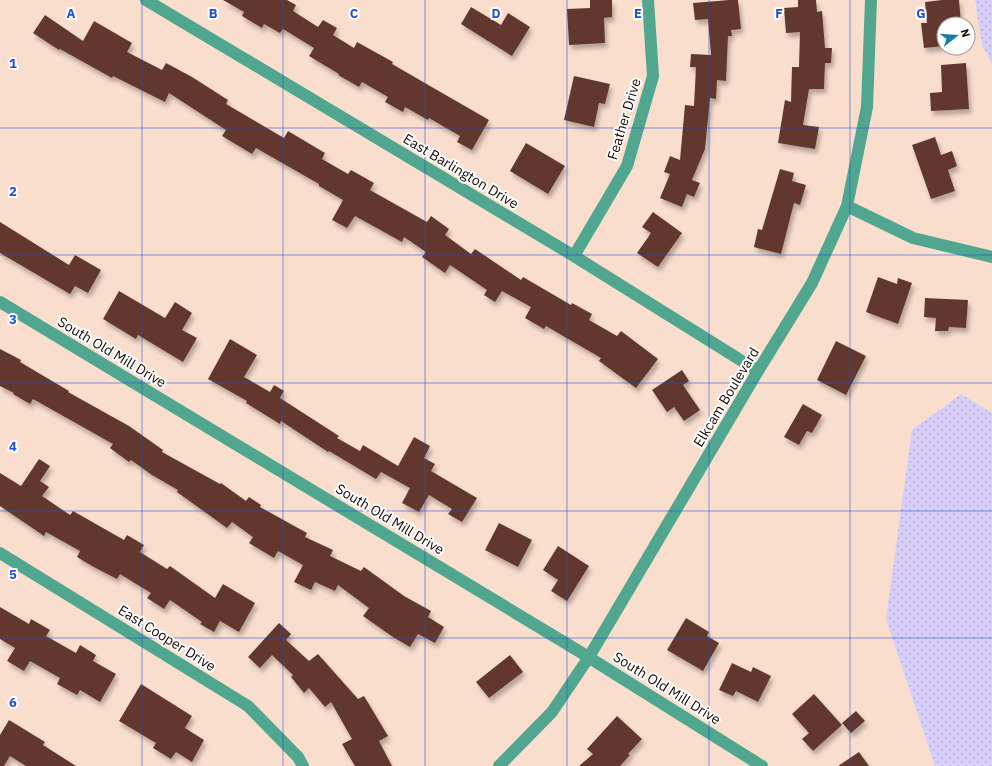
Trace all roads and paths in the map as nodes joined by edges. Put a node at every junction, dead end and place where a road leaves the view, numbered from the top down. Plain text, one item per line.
1 (146, 0) edge
2 (648, 0) edge
3 (871, 0) edge
4 (847, 206) junction
5 (574, 256) junction
6 (992, 257) edge
7 (0, 302) edge
8 (758, 371) junction
9 (0, 553) edge
10 (589, 657) junction
11 (303, 766) edge
12 (499, 766) edge
13 (762, 766) edge

1 - 5 street, East Barlington Drive
2 - 5 street, Feather Drive
3 - 4 street, Elkcam Boulevard
4 - 6 street
4 - 8 street, Elkcam Boulevard
5 - 8 street, East Barlington Drive
7 - 10 street, South Old Mill Drive
8 - 10 street, Elkcam Boulevard
9 - 11 street, East Cooper Drive
10 - 12 street, Elkcam Boulevard
10 - 13 street, South Old Mill Drive

